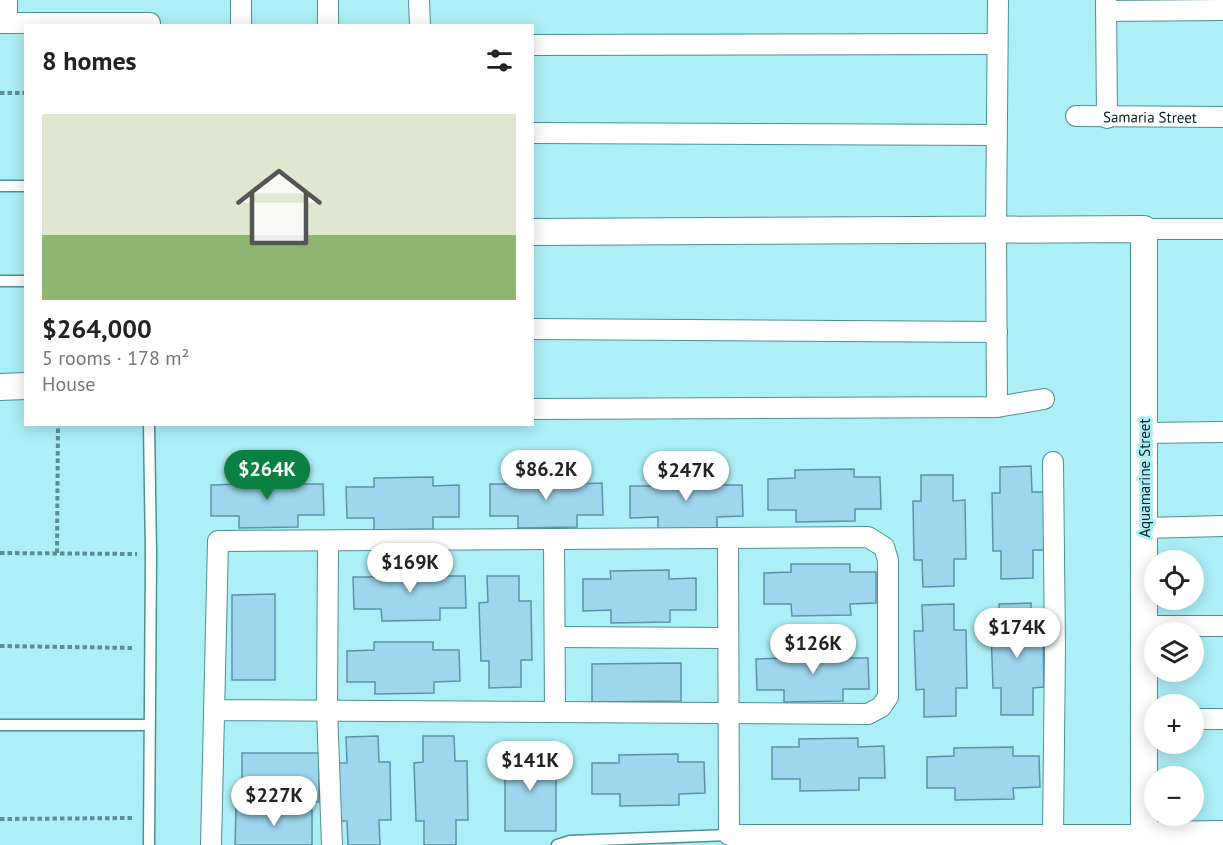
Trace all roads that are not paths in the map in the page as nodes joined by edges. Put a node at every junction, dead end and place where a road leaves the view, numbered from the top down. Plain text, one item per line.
1 (7, 0) edge
2 (241, 0) edge
3 (328, 0) edge
4 (419, 0) edge
5 (998, 0) edge
6 (1106, 5) edge
7 (1223, 10) edge
8 (3, 23) edge
9 (150, 23) dead end
10 (241, 24) edge
11 (328, 24) edge
12 (420, 24) edge
13 (997, 44) junction
14 (534, 45) edge
15 (1076, 116) dead end
16 (1223, 117) edge
17 (1107, 118) junction
18 (534, 133) edge
19 (996, 135) junction
20 (0, 186) edge
21 (24, 186) edge
22 (1144, 229) junction
23 (1223, 229) edge
24 (996, 231) junction
25 (534, 232) edge
26 (24, 280) edge
27 (0, 281) edge
28 (534, 329) edge
29 (997, 332) junction
30 (24, 386) edge
31 (0, 387) edge
32 (1044, 399) dead end
33 (997, 408) junction
34 (534, 409) edge
35 (149, 426) edge
36 (1223, 432) edge
37 (1144, 433) junction
38 (1053, 462) dead end
39 (1223, 526) edge
40 (1144, 528) junction
41 (728, 538) junction
42 (554, 539) junction
43 (328, 541) junction
44 (1144, 622) edge
45 (1204, 626) edge
46 (1223, 626) edge
47 (555, 637) junction
48 (728, 638) junction
49 (327, 709) junction
50 (214, 710) junction
51 (728, 711) junction
52 (555, 712) junction
53 (1204, 719) edge
54 (1223, 719) edge
55 (0, 725) edge
56 (149, 725) junction
57 (1148, 754) edge
58 (1223, 834) edge
59 (729, 835) junction
60 (1053, 835) junction
61 (1144, 835) junction
62 (149, 845) edge
63 (211, 845) edge
64 (332, 845) edge
65 (557, 845) edge

1 - 8 street
2 - 10 street
3 - 11 street
4 - 12 street
5 - 13 street
6 - 7 street
6 - 17 street
8 - 9 street
13 - 14 street
13 - 19 street
15 - 17 street, Samaria Street
16 - 17 street, Samaria Street
18 - 19 street
19 - 24 street
20 - 21 lane
22 - 23 street
22 - 24 street
22 - 37 street, Aquamarine Street
24 - 25 street
24 - 29 street
26 - 27 lane
28 - 29 street
29 - 33 street
30 - 31 street
32 - 33 street
33 - 34 street
35 - 56 lane
36 - 37 street
37 - 40 street, Aquamarine Street
38 - 60 street
39 - 40 street
40 - 44 street, Aquamarine Street
41 - 42 street
41 - 48 street
41 - 51 street
42 - 43 street
42 - 47 street
43 - 49 street
43 - 50 street
45 - 46 street
47 - 48 street
47 - 52 street
48 - 51 street
49 - 50 street
49 - 52 street
49 - 64 street
50 - 63 street
51 - 52 street
51 - 59 street
53 - 54 street
55 - 56 lane
56 - 62 lane
57 - 61 street, Aquamarine Street
58 - 61 street
59 - 60 street
59 - 65 lane
60 - 61 street

